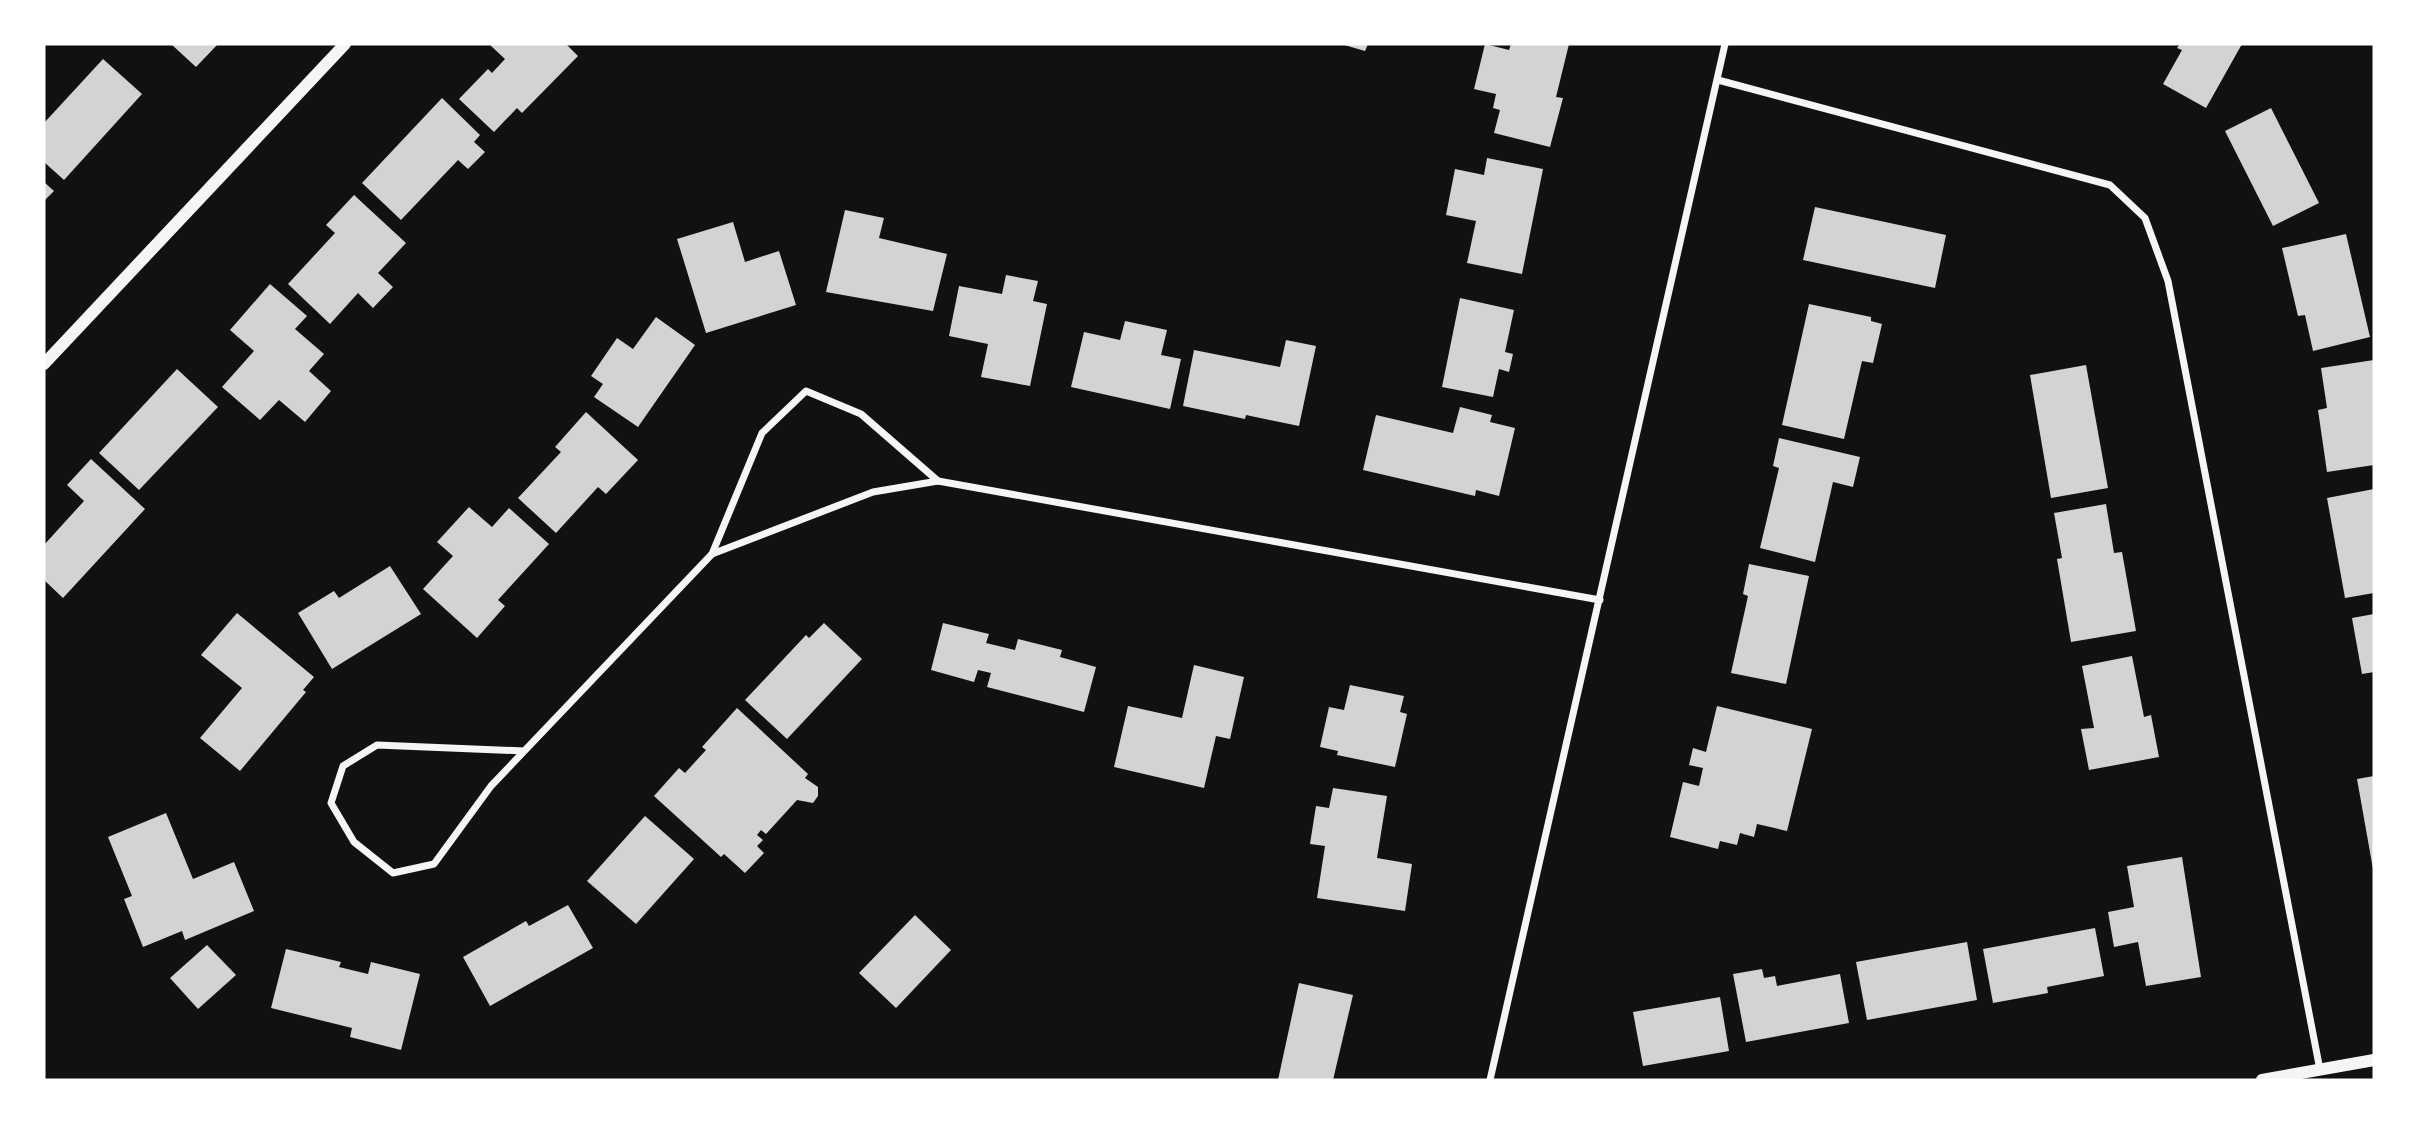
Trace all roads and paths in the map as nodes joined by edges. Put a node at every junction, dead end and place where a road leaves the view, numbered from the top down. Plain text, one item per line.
1 (345, 44) edge
2 (1725, 44) edge
3 (1718, 80) junction
4 (44, 364) edge
5 (938, 481) junction
6 (712, 554) junction
7 (1600, 600) junction
8 (524, 751) junction
9 (2374, 1060) edge
10 (2320, 1070) junction
11 (1490, 1080) edge
12 (2262, 1080) edge

1 - 4 street
2 - 3 street
3 - 7 street
3 - 10 street
5 - 6 street
5 - 6 street
5 - 7 street
6 - 8 street
7 - 11 street
8 - 8 street
9 - 10 street
10 - 12 street

